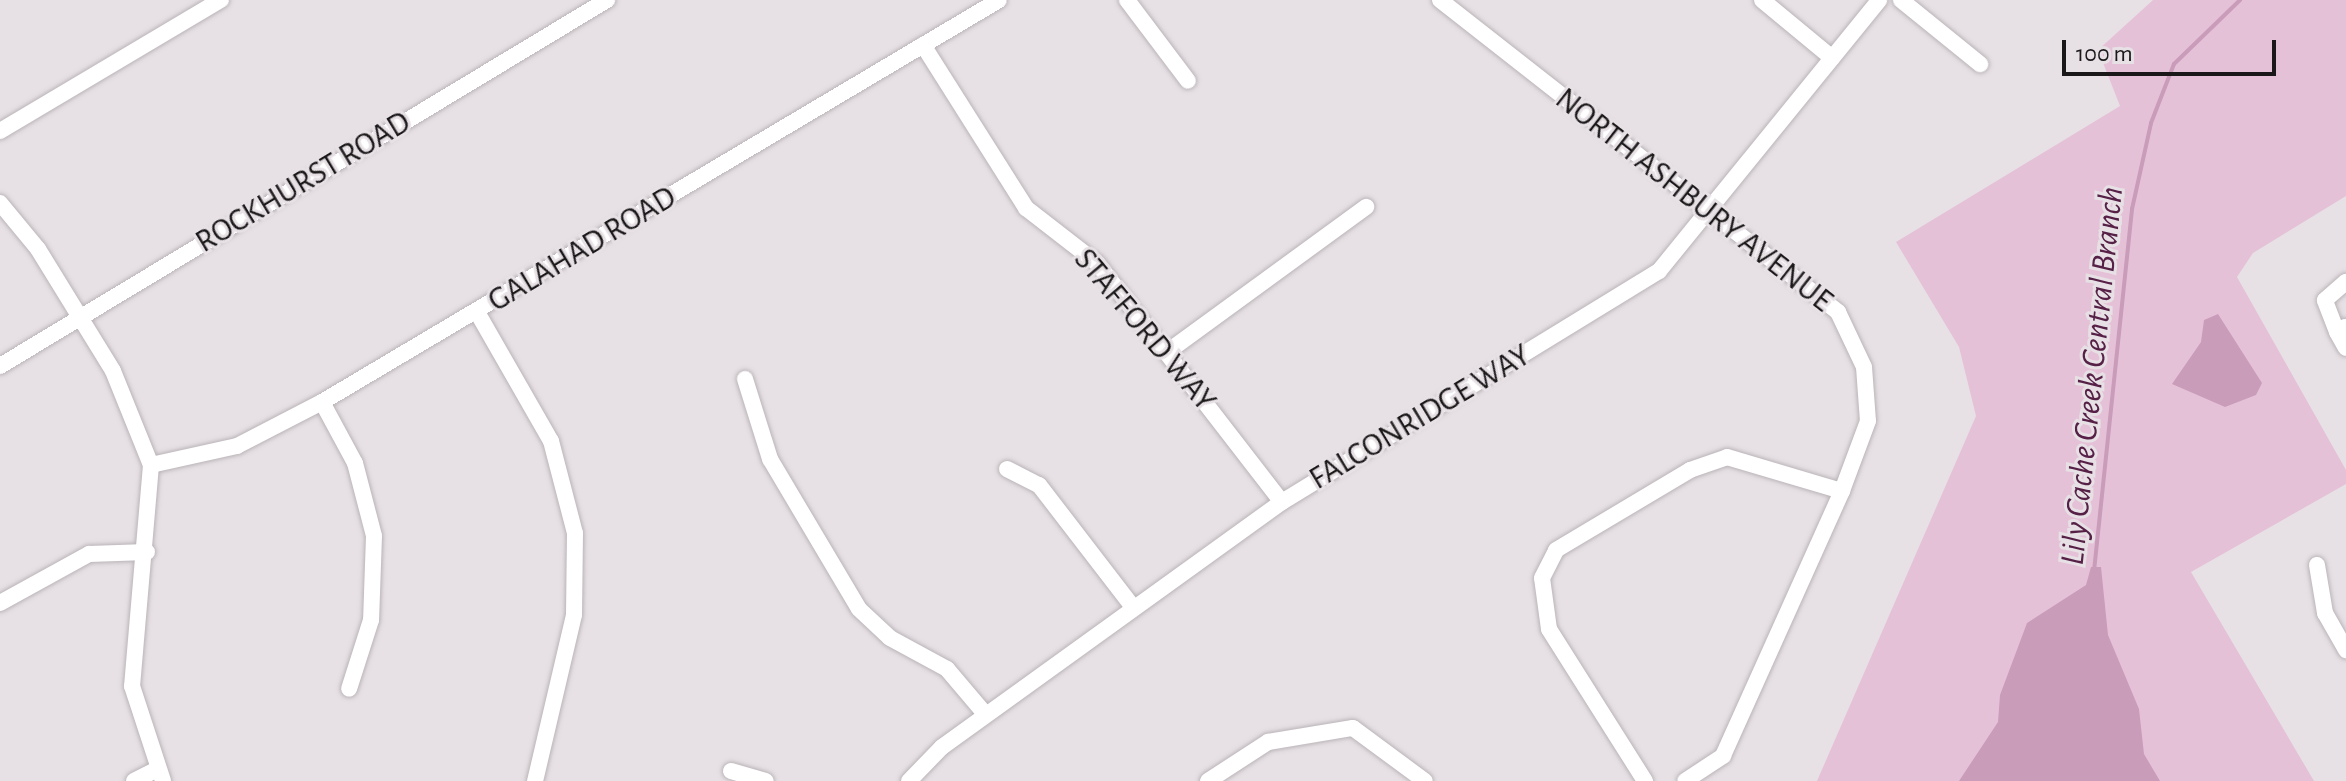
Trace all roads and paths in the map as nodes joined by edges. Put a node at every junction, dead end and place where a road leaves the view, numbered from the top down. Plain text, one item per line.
1 (221, 0) edge
2 (607, 0) edge
3 (999, 0) edge
4 (1127, 0) edge
5 (1440, 0) edge
6 (1762, 0) edge
7 (1879, 0) edge
8 (1901, 0) edge
9 (923, 45) junction
10 (1832, 58) junction
11 (1980, 64) dead end
12 (1188, 81) dead end
13 (0, 131) edge
14 (0, 203) edge
15 (1366, 207) dead end
16 (1711, 212) junction
17 (2346, 282) edge
18 (477, 312) junction
19 (80, 315) junction
20 (2341, 329) edge
21 (2346, 348) edge
22 (1170, 350) junction
23 (0, 366) edge
24 (745, 379) dead end
25 (322, 402) junction
26 (151, 465) junction
27 (1007, 469) dead end
28 (1842, 491) junction
29 (1282, 502) junction
30 (147, 552) junction
31 (2317, 565) dead end
32 (0, 603) edge
33 (1133, 607) junction
34 (2346, 650) edge
35 (349, 689) dead end
36 (986, 715) junction
37 (731, 771) dead end
38 (159, 776) edge
39 (134, 781) edge
40 (535, 781) edge
41 (766, 781) edge
42 (909, 781) edge
43 (1208, 781) edge
44 (1425, 781) edge
45 (1645, 781) edge
46 (1685, 781) edge

1 - 13 street
2 - 19 street, ROCKHURST ROAD
3 - 9 street, GALAHAD ROAD
4 - 12 street
5 - 16 street, NORTH ASHBURY AVENUE
6 - 10 street
7 - 10 street, FALCONRIDGE WAY
8 - 11 street
9 - 18 street, GALAHAD ROAD
9 - 22 street, STAFFORD WAY
10 - 16 street, FALCONRIDGE WAY
14 - 19 street
15 - 22 street
16 - 28 street, NORTH ASHBURY AVENUE
16 - 29 street, FALCONRIDGE WAY
17 - 20 street
18 - 25 street, GALAHAD ROAD
18 - 40 street
19 - 23 street, ROCKHURST ROAD
19 - 26 street
20 - 21 street
22 - 29 street, STAFFORD WAY
24 - 36 street
25 - 26 street, GALAHAD ROAD
25 - 35 street
26 - 30 street
27 - 33 street
28 - 45 street
28 - 46 street, NORTH ASHBURY AVENUE
29 - 33 street, FALCONRIDGE WAY
30 - 32 street
30 - 38 street
31 - 34 street
33 - 36 street, FALCONRIDGE WAY
36 - 42 street, FALCONRIDGE WAY
37 - 41 street
38 - 39 street
43 - 44 street

